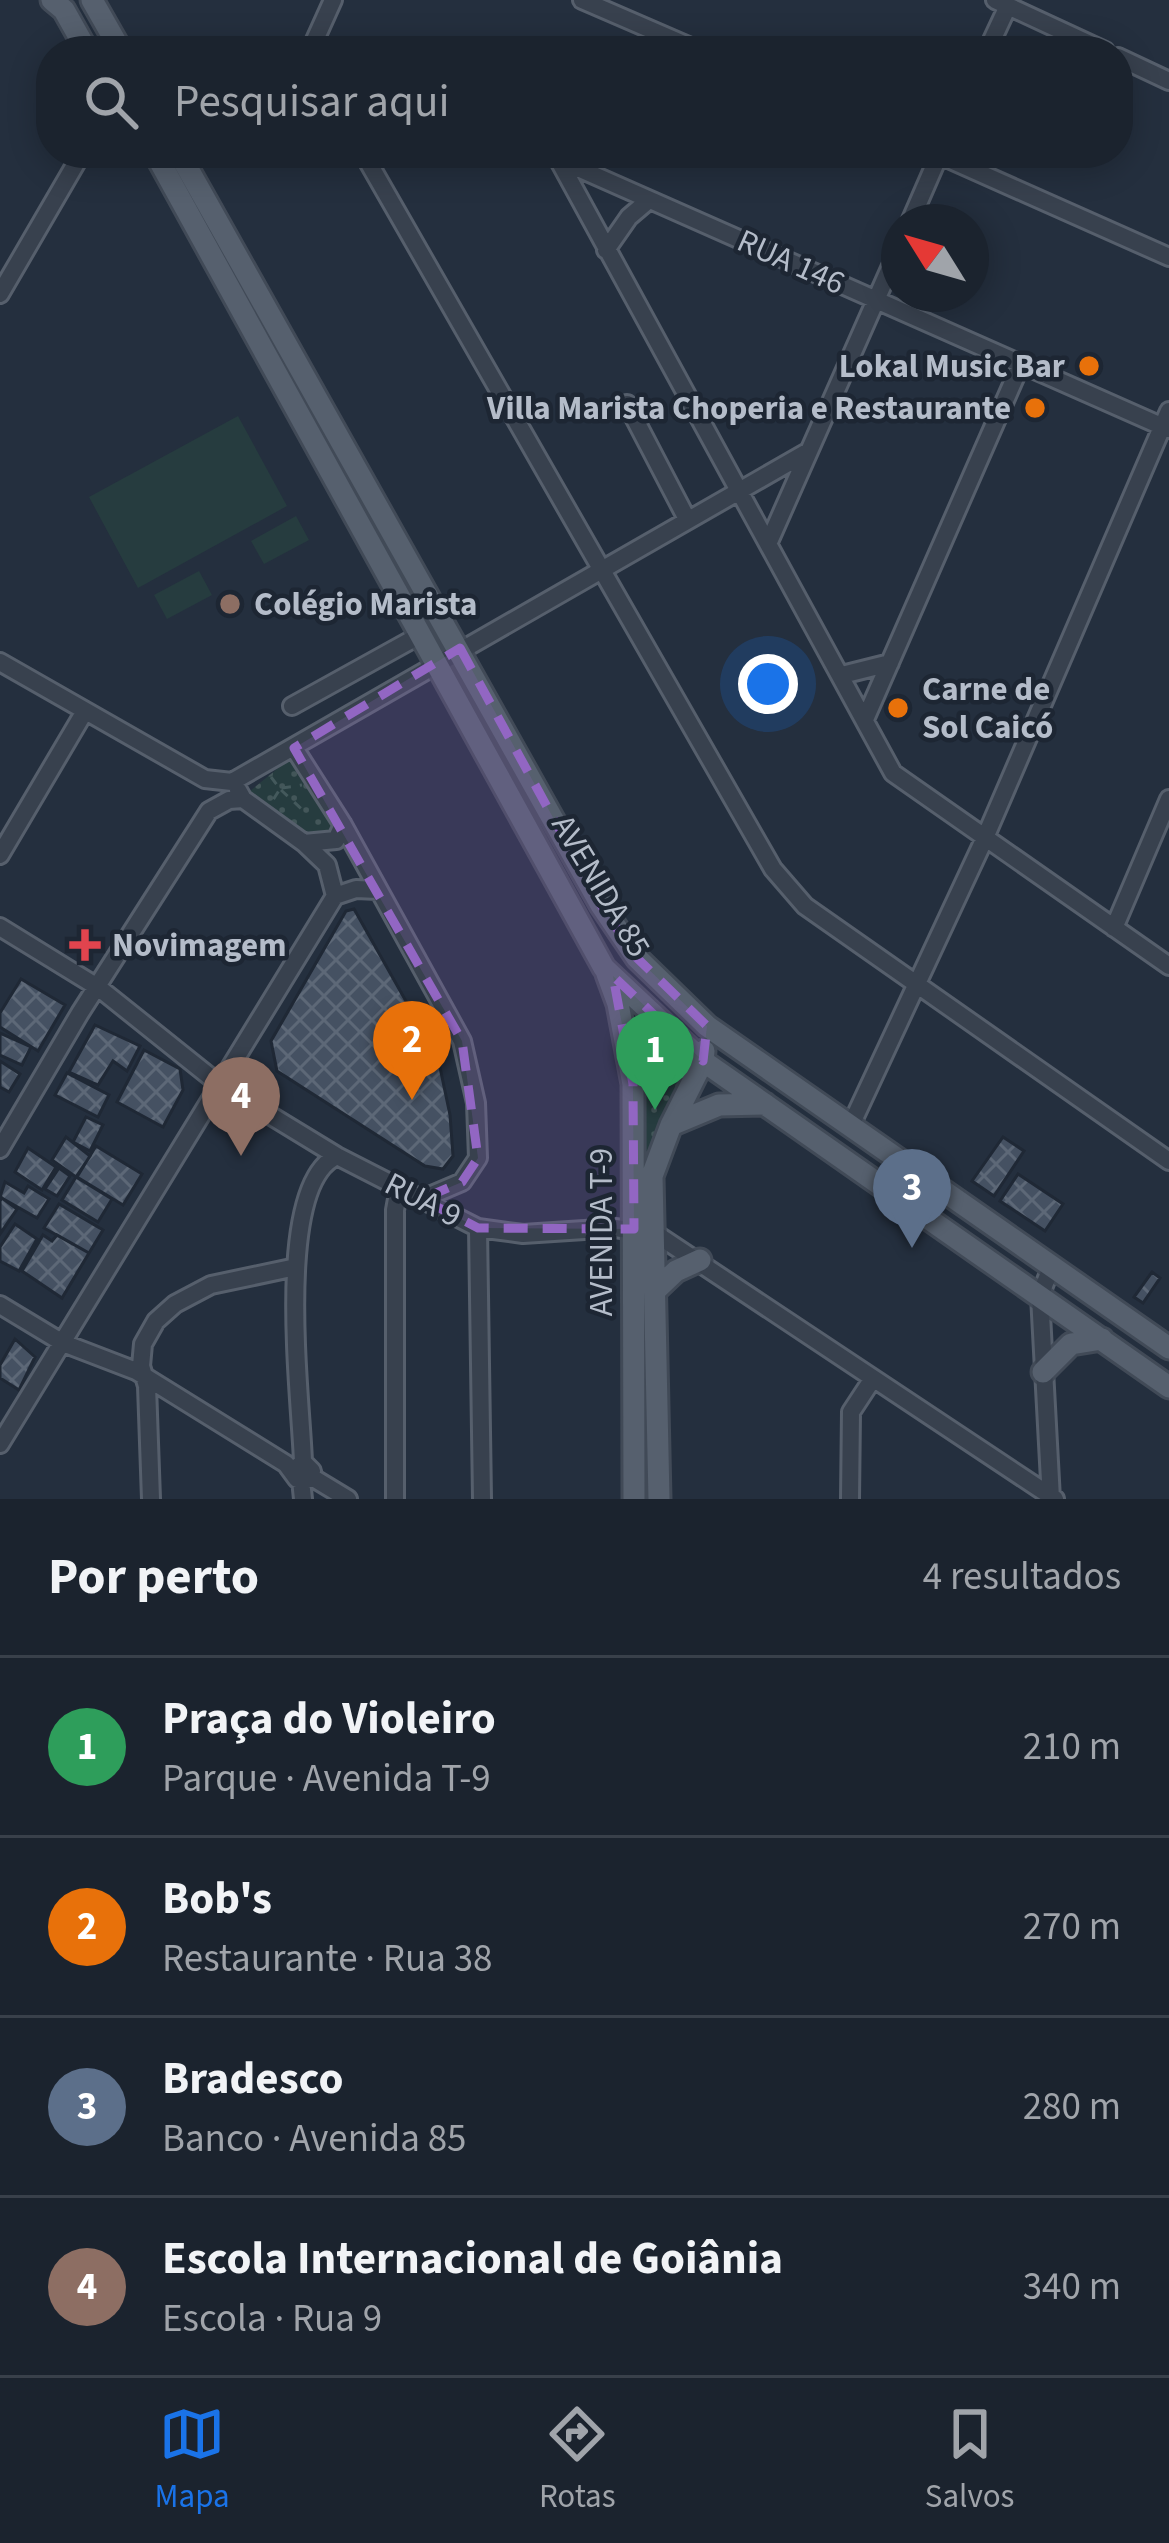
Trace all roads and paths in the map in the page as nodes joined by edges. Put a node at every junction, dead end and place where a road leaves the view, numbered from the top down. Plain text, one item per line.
1 (52, 0) edge
2 (73, 0) edge
3 (92, 0) edge
4 (107, 0) edge
5 (332, 0) edge
6 (582, 0) edge
7 (1001, 3) edge
8 (79, 36) edge
9 (92, 36) edge
10 (112, 36) edge
11 (126, 36) edge
12 (316, 36) edge
13 (665, 36) edge
14 (991, 36) edge
15 (1072, 36) edge
16 (1133, 64) edge
17 (1169, 81) edge
18 (73, 168) edge
19 (153, 168) edge
20 (163, 168) edge
21 (187, 168) edge
22 (197, 168) edge
23 (371, 168) edge
24 (376, 168) edge
25 (558, 168) edge
26 (578, 168) edge
27 (932, 168) edge
28 (969, 168) edge
29 (376, 176) junction
30 (649, 200) junction
31 (917, 204) edge
32 (606, 250) junction
33 (1169, 257) edge
34 (253, 282) junction
35 (229, 290) junction
36 (881, 291) edge
37 (0, 294) edge
38 (877, 300) junction
39 (1021, 364) junction
40 (627, 404) dead end
41 (1167, 422) edge
42 (809, 451) junction
43 (738, 490) junction
44 (687, 519) junction
45 (768, 544) junction
46 (598, 570) junction
47 (422, 634) junction
48 (460, 648) junction
49 (0, 662) edge
50 (437, 662) junction
51 (890, 663) junction
52 (842, 675) junction
53 (292, 706) dead end
54 (85, 711) junction
55 (866, 717) junction
56 (294, 748) junction
57 (301, 770) dead end
58 (270, 775) dead end
59 (242, 778) junction
60 (205, 779) junction
61 (280, 789) junction
62 (250, 800) junction
63 (1169, 800) edge
64 (313, 809) dead end
65 (209, 811) junction
66 (343, 825) junction
67 (984, 840) junction
68 (304, 843) junction
69 (0, 855) edge
70 (378, 890) junction
71 (335, 896) junction
72 (0, 927) edge
73 (1114, 928) junction
74 (1169, 966) edge
75 (604, 968) junction
76 (918, 986) junction
77 (99, 988) junction
78 (706, 1026) junction
79 (642, 1039) dead end
80 (704, 1061) junction
81 (687, 1080) dead end
82 (219, 1084) junction
83 (765, 1104) junction
84 (850, 1124) junction
85 (671, 1125) junction
86 (0, 1149) edge
87 (337, 1156) junction
88 (1169, 1161) edge
89 (400, 1188) junction
90 (422, 1199) junction
91 (478, 1228) junction
92 (645, 1232) junction
93 (700, 1260) junction
94 (1052, 1265) junction
95 (296, 1267) junction
96 (657, 1289) junction
97 (1040, 1296) junction
98 (0, 1305) edge
99 (1102, 1339) junction
100 (63, 1342) junction
101 (1169, 1348) edge
102 (140, 1371) junction
103 (1043, 1372) junction
104 (872, 1379) junction
105 (1169, 1387) edge
106 (0, 1444) edge
107 (303, 1476) edge
108 (1052, 1498) edge
109 (152, 1499) edge
110 (347, 1499) edge
111 (395, 1499) edge
112 (482, 1499) edge
113 (634, 1499) edge
114 (659, 1499) edge
115 (850, 1499) edge

1 - 8 main road
2 - 9 main road
3 - 10 main road
4 - 11 main road
5 - 12 street
6 - 13 street
7 - 14 street
7 - 15 street
16 - 17 street
18 - 37 street
19 - 35 main road, AVENIDA 85
20 - 35 main road, AVENIDA 85
21 - 34 main road, AVENIDA 85
22 - 34 main road, AVENIDA 85
23 - 29 street
24 - 29 street
25 - 32 street
26 - 30 street, RUA 146
27 - 31 street
28 - 33 street
29 - 46 street
30 - 32 street
30 - 38 street, RUA 146
32 - 43 street
34 - 48 main road, AVENIDA 85
35 - 47 main road, AVENIDA 85
36 - 38 street
38 - 39 street, RUA 146
38 - 42 street
39 - 41 street, RUA 146
39 - 51 street
40 - 44 street
41 - 67 street
42 - 43 street
42 - 45 street
43 - 44 street
43 - 45 street
44 - 46 street
45 - 52 street
46 - 48 street
46 - 76 street
47 - 50 main road, AVENIDA 85
47 - 53 street
48 - 50 street
48 - 78 main road, AVENIDA 85
49 - 54 street
50 - 56 street
50 - 75 main road, AVENIDA 85
51 - 52 street
51 - 55 street
52 - 55 street
54 - 60 street
54 - 69 street
55 - 67 street
56 - 59 street
56 - 66 street
57 - 61 path
58 - 61 path
59 - 60 street
59 - 62 street
60 - 65 street
61 - 62 path
61 - 64 path
62 - 65 street
62 - 68 street
63 - 73 street
65 - 77 street
66 - 68 street
66 - 70 street
67 - 73 street
67 - 76 street
68 - 71 street
70 - 71 street
70 - 90 street
71 - 82 street
72 - 77 street, RUA 9
73 - 74 street
75 - 80 main road, AVENIDA 85
75 - 92 main road, AVENIDA T-9
76 - 84 street
76 - 88 street
77 - 82 street, RUA 9
77 - 86 street
78 - 80 main road, AVENIDA T-9
78 - 84 main road, AVENIDA 85
79 - 81 path
80 - 83 main road, AVENIDA 85
80 - 85 main road, AVENIDA T-9
82 - 87 street, RUA 9
82 - 100 street
83 - 85 main road
83 - 97 main road, AVENIDA 85
84 - 94 main road, AVENIDA 85
85 - 92 main road, AVENIDA T-9
87 - 89 street, RUA 9
87 - 95 street
89 - 90 street, RUA 9
89 - 111 street
90 - 91 street, RUA 9
91 - 92 street, RUA 9
91 - 112 street
92 - 93 street
92 - 96 main road, AVENIDA T-9
92 - 113 main road, AVENIDA T-9
93 - 96 main road
93 - 104 street
94 - 97 street
94 - 101 main road, AVENIDA 85
95 - 102 street
95 - 107 street
96 - 114 main road, AVENIDA T-9
97 - 99 main road, AVENIDA 85
97 - 103 street
98 - 100 street
99 - 103 main road
99 - 105 main road, AVENIDA 85
100 - 102 street
100 - 106 street
102 - 107 street
102 - 109 street
103 - 108 street
104 - 108 street
104 - 115 street
107 - 110 street

